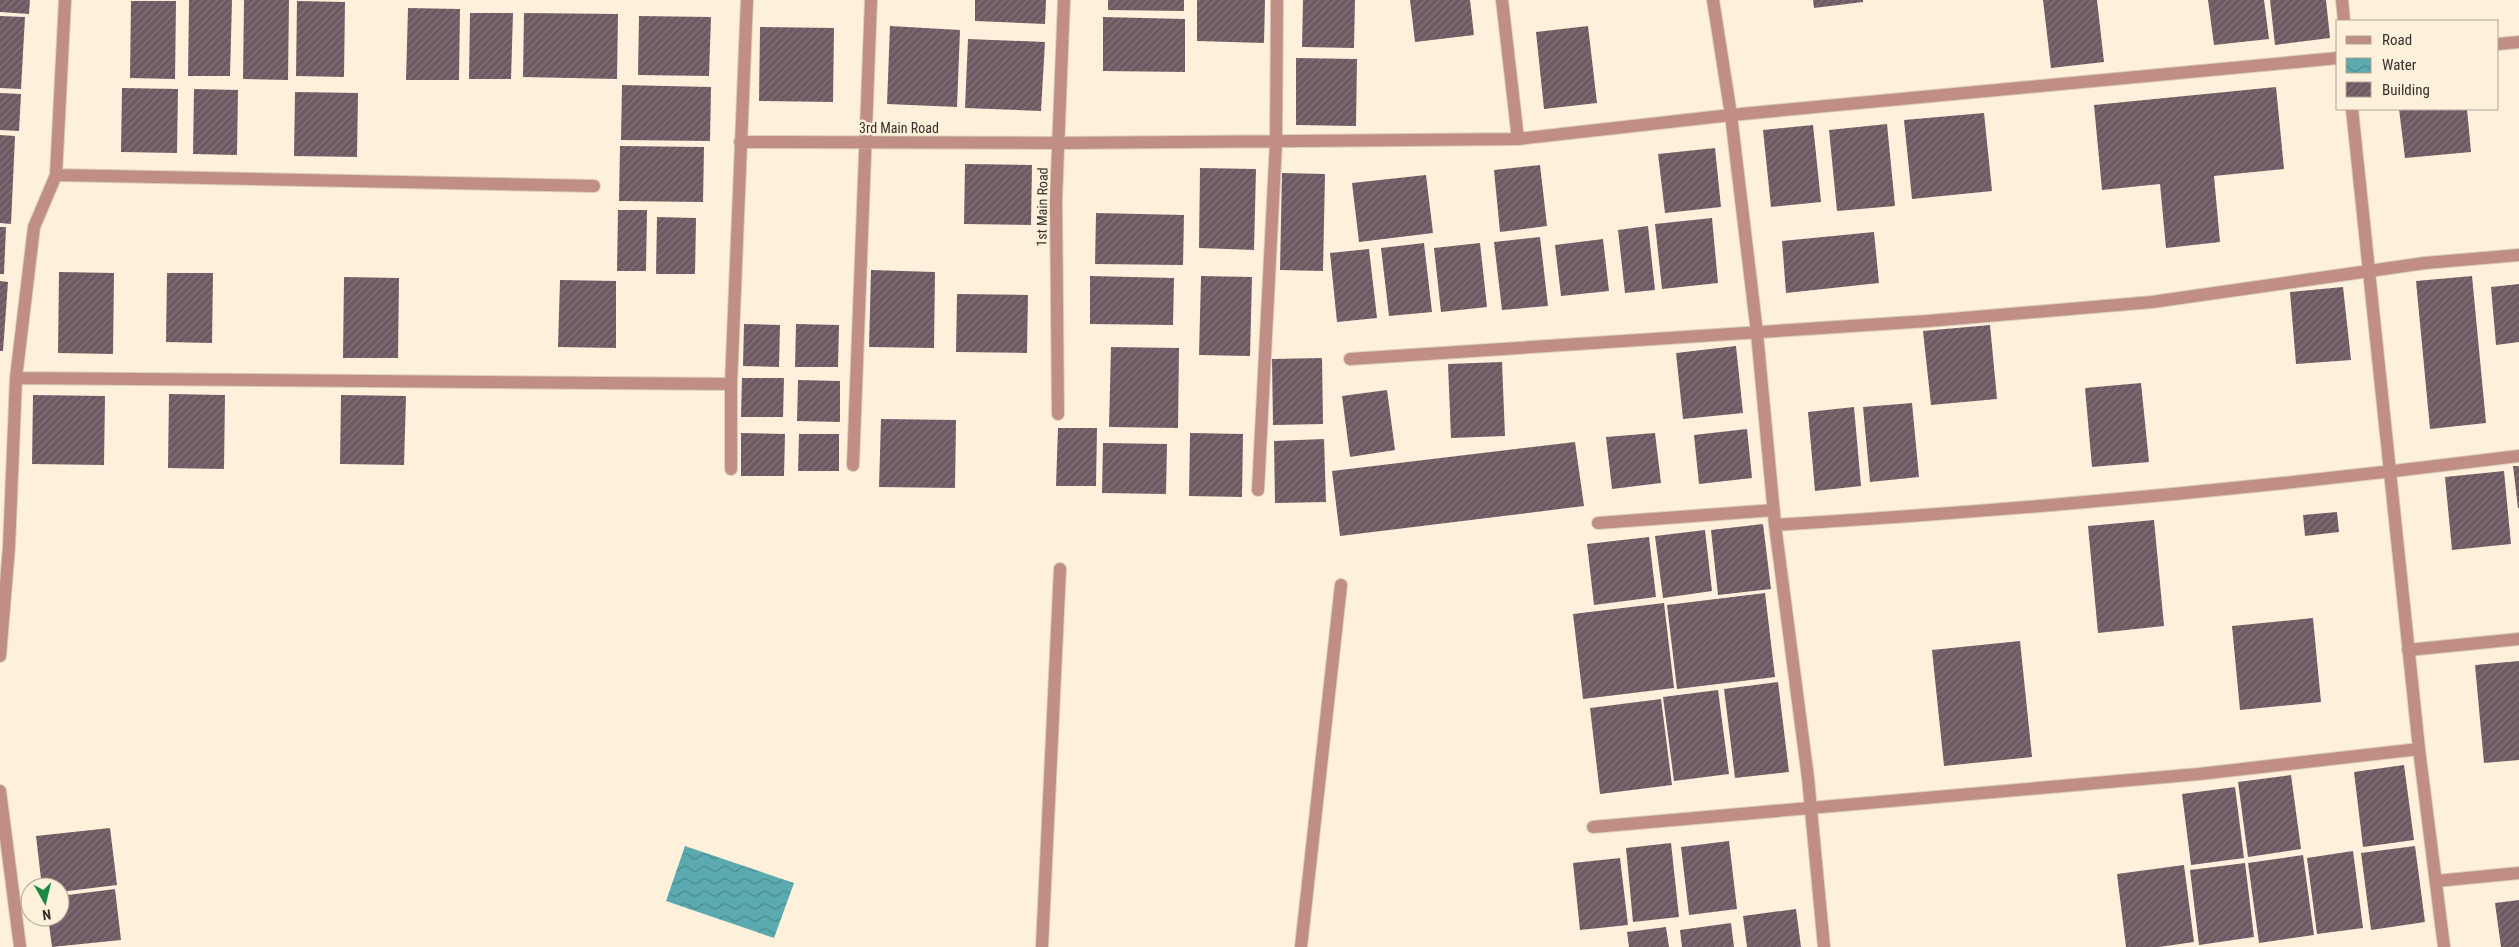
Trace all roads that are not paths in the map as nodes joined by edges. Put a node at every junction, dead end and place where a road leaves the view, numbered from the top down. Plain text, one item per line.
1 (65, 0) edge
2 (747, 0) edge
3 (871, 0) edge
4 (1064, 0) edge
5 (1277, 0) edge
6 (1502, 0) edge
7 (1713, 0) edge
8 (2342, 0) edge
9 (2344, 20) edge
10 (2519, 42) edge
11 (2499, 44) edge
12 (2336, 58) edge
13 (2352, 110) edge
14 (1731, 115) junction
15 (1518, 139) junction
16 (740, 142) junction
17 (865, 142) junction
18 (1276, 142) junction
19 (1058, 144) junction
20 (56, 175) junction
21 (594, 186) dead end
22 (2519, 255) edge
23 (2368, 272) junction
24 (1756, 333) junction
25 (1350, 359) dead end
26 (16, 378) junction
27 (731, 384) junction
28 (1058, 414) dead end
29 (2519, 456) edge
30 (853, 465) dead end
31 (731, 469) dead end
32 (2388, 471) junction
33 (1258, 490) dead end
34 (1774, 510) junction
35 (1598, 523) dead end
36 (1775, 525) junction
37 (1060, 569) dead end
38 (1341, 585) dead end
39 (2519, 639) edge
40 (2408, 650) junction
41 (0, 656) edge
42 (2419, 749) junction
43 (0, 791) edge
44 (1811, 806) junction
45 (1593, 827) dead end
46 (2519, 873) edge
47 (2436, 881) junction
48 (20, 947) edge
49 (1042, 947) edge
50 (1301, 947) edge
51 (1824, 947) edge
52 (2444, 947) edge

1 - 20 street
2 - 16 street
3 - 17 street
4 - 19 street, 1st Main Road
5 - 18 street
6 - 15 street
7 - 14 street
8 - 9 street
10 - 11 street
12 - 14 street, 3rd Main Road
13 - 23 street
14 - 15 street, 3rd Main Road
14 - 24 street
15 - 18 street, 3rd Main Road
16 - 17 street, 3rd Main Road
16 - 27 street
17 - 19 street, 3rd Main Road
17 - 30 street
18 - 19 street, 3rd Main Road
18 - 33 street
19 - 28 street, 1st Main Road
20 - 21 street
20 - 26 street
22 - 23 street
23 - 24 street
23 - 32 street
24 - 25 street
24 - 34 street
26 - 27 street
26 - 41 street
27 - 31 street
29 - 32 street
32 - 36 street
32 - 40 street
34 - 35 street
34 - 36 street
36 - 44 street
37 - 49 street
38 - 50 street
39 - 40 street
40 - 42 street
42 - 44 street
42 - 47 street
43 - 48 street
44 - 45 street
44 - 51 street
46 - 47 street
47 - 52 street

